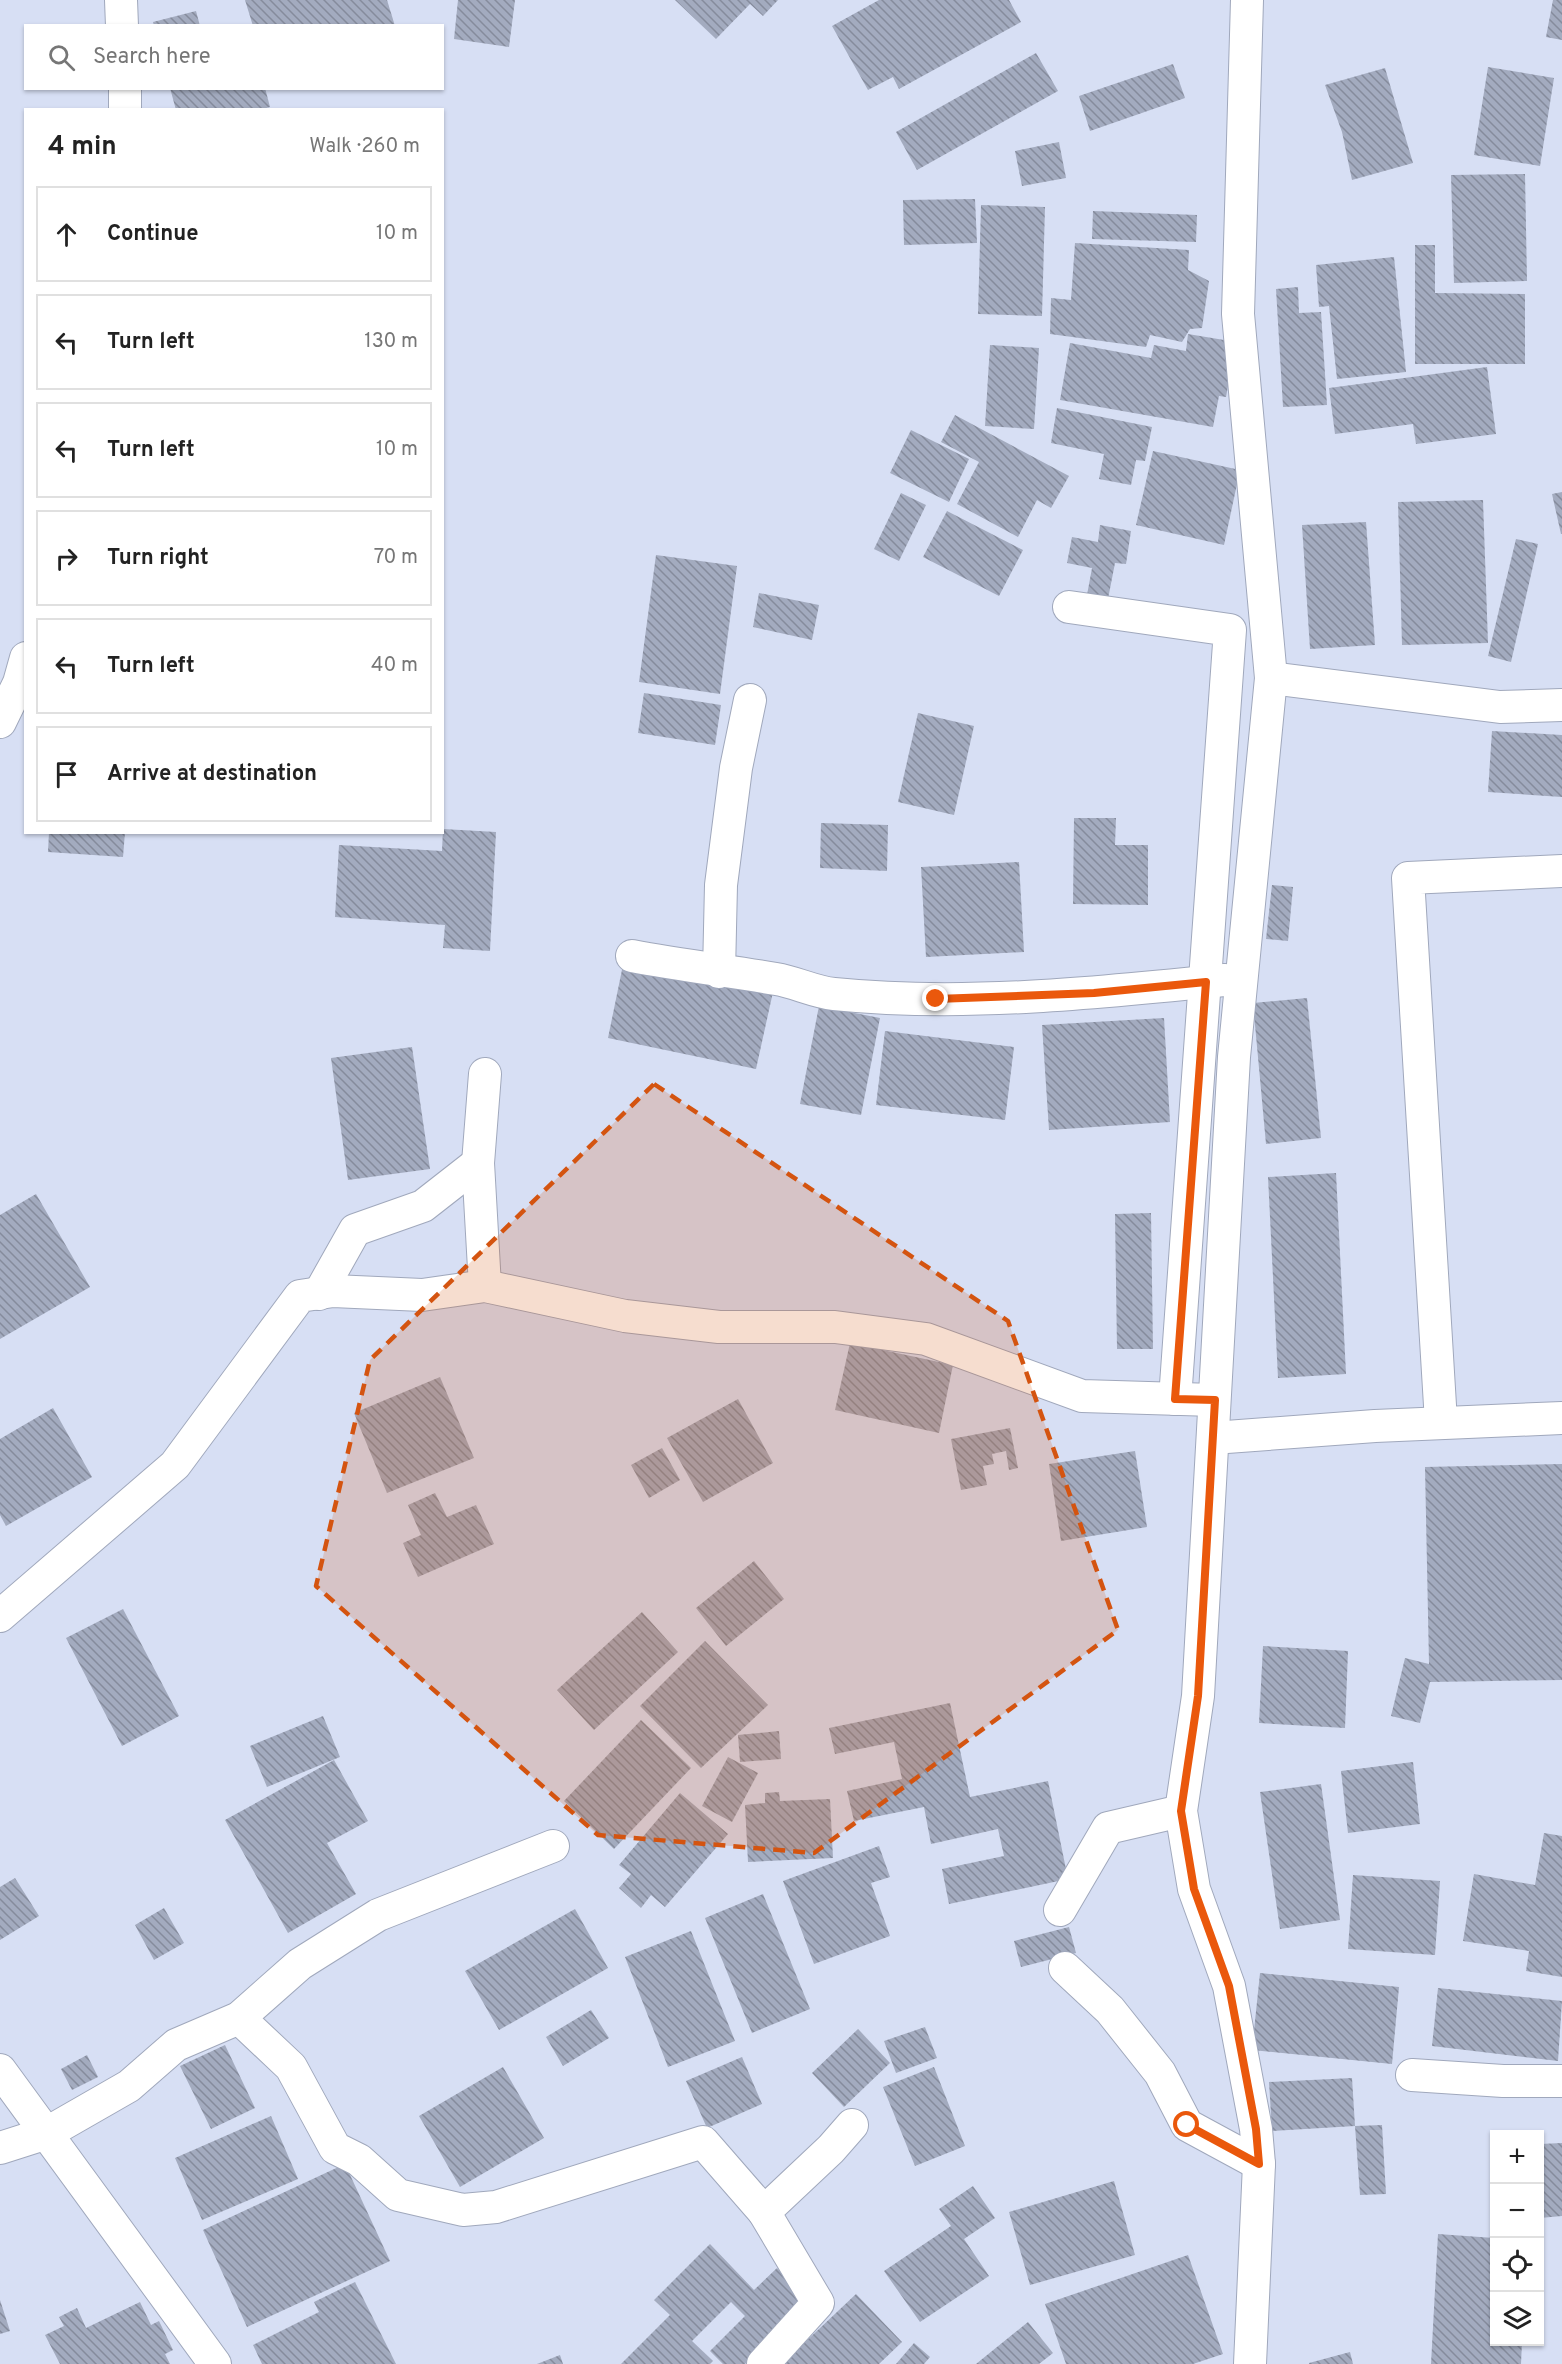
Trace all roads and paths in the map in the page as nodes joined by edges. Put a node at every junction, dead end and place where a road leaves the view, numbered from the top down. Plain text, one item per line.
1 (121, 0) edge
2 (1247, 0) edge
3 (122, 24) edge
4 (124, 90) edge
5 (125, 108) edge
6 (1069, 607) dead end
7 (24, 665) edge
8 (1270, 678) junction
9 (750, 700) dead end
10 (1562, 705) edge
11 (0, 722) edge
12 (1562, 871) edge
13 (632, 956) dead end
14 (719, 972) junction
15 (1241, 978) junction
16 (1206, 982) junction
17 (485, 1074) dead end
18 (478, 1163) junction
19 (484, 1286) junction
20 (319, 1294) junction
21 (1175, 1399) junction
22 (1215, 1400) junction
23 (1562, 1418) edge
24 (1441, 1422) junction
25 (1213, 1438) junction
26 (0, 1616) edge
27 (1181, 1811) junction
28 (553, 1846) dead end
29 (1060, 1910) dead end
30 (1065, 1968) dead end
31 (239, 2018) junction
32 (0, 2070) edge
33 (1412, 2075) dead end
34 (1562, 2081) edge
35 (852, 2126) dead end
36 (46, 2133) junction
37 (0, 2148) edge
38 (1259, 2164) junction
39 (764, 2212) junction
40 (216, 2364) edge
41 (763, 2364) edge
42 (1250, 2364) edge

1 - 3 street
2 - 8 street
4 - 5 street
6 - 16 street
7 - 11 street
8 - 10 street
8 - 15 street
9 - 14 street
12 - 24 street
13 - 14 street
14 - 16 street
15 - 16 street
15 - 22 street
16 - 21 street
17 - 18 street
18 - 19 street
18 - 20 street
19 - 20 street
19 - 21 street
20 - 26 street
21 - 22 street
22 - 25 street
23 - 24 street
24 - 25 street
25 - 27 street
27 - 29 street
27 - 38 street
28 - 31 street
30 - 38 street
31 - 36 street
31 - 39 street
32 - 36 street
33 - 34 street
35 - 39 street
36 - 37 street
36 - 40 street
38 - 42 street
39 - 41 street

